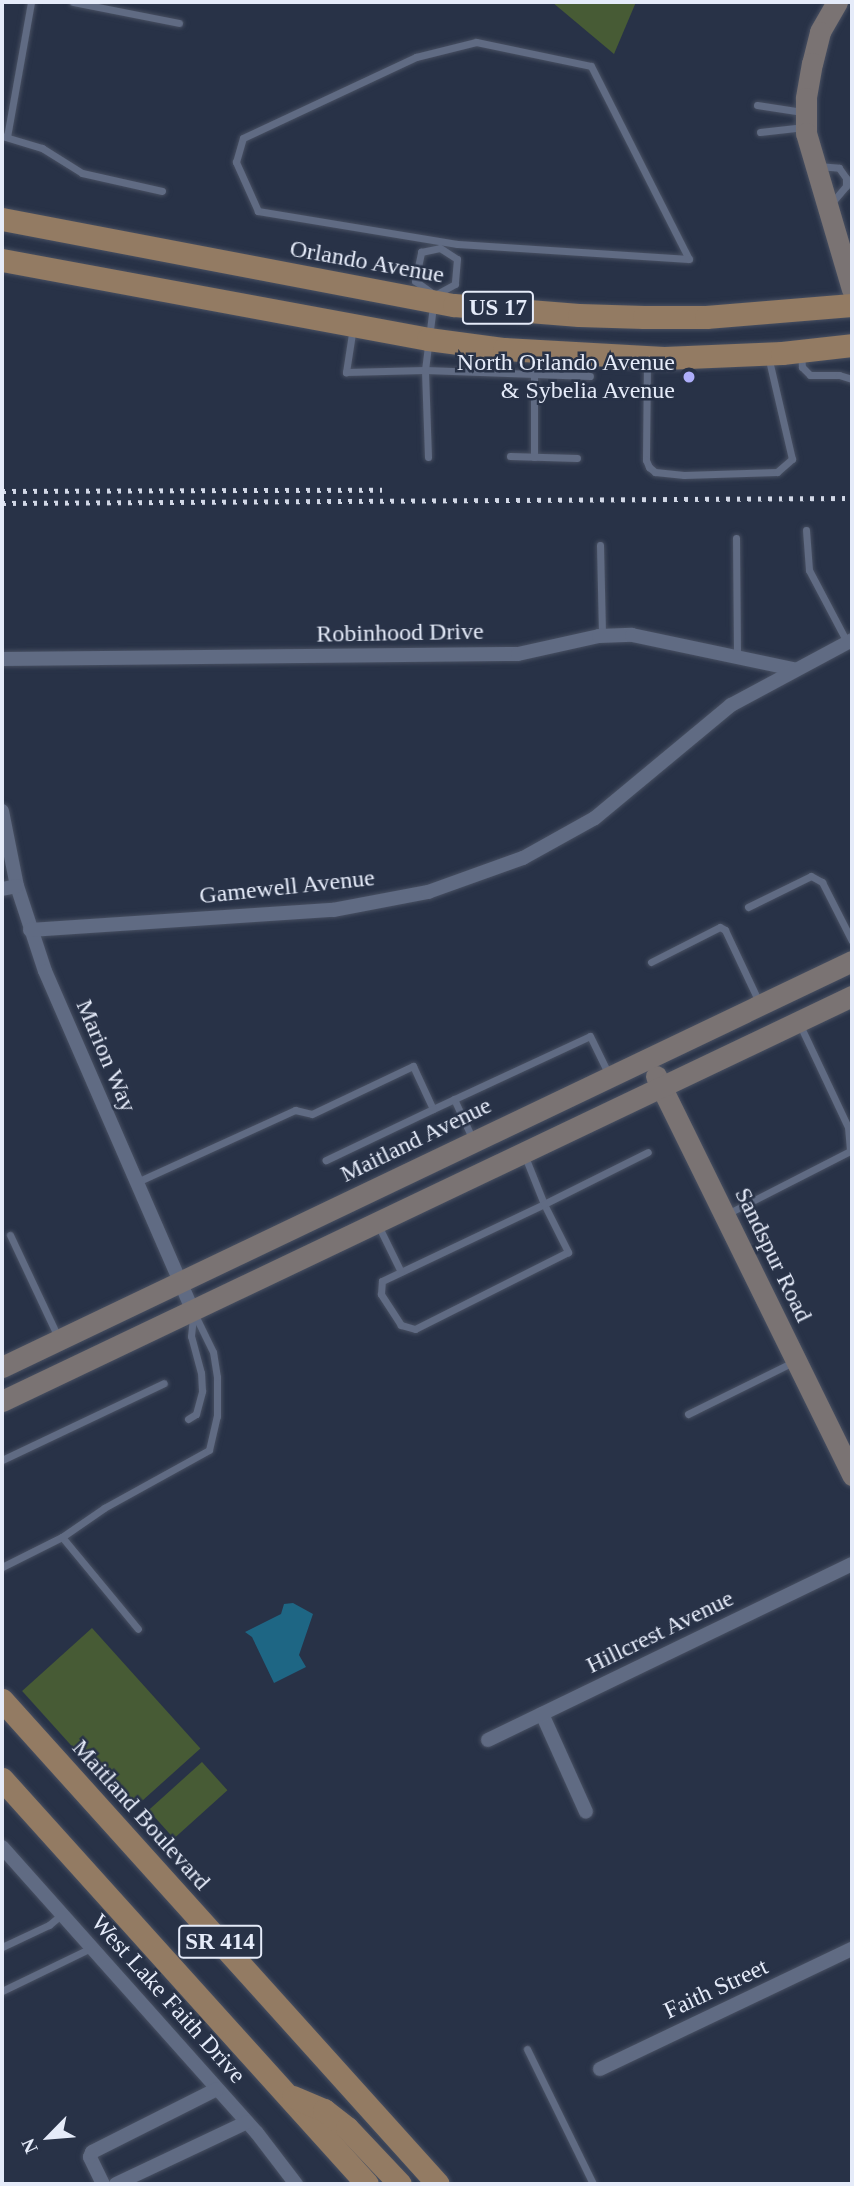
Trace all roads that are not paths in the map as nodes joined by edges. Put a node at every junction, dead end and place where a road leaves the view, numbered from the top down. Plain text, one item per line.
1 (31, 2) edge
2 (73, 2) edge
3 (837, 2) edge
4 (179, 23) dead end
5 (757, 105) dead end
6 (806, 120) junction
7 (760, 132) dead end
8 (4, 136) edge
9 (814, 166) junction
10 (849, 177) edge
11 (162, 191) dead end
12 (827, 208) junction
13 (2, 219) edge
14 (441, 245) junction
15 (2, 260) edge
16 (852, 289) edge
17 (434, 298) junction
18 (852, 305) edge
19 (353, 326) junction
20 (428, 340) junction
21 (852, 345) edge
22 (801, 351) junction
23 (767, 354) junction
24 (647, 357) junction
25 (425, 369) junction
26 (534, 372) junction
27 (590, 376) dead end
28 (852, 379) edge
29 (510, 456) dead end
30 (428, 457) dead end
31 (534, 457) junction
32 (577, 458) dead end
33 (806, 530) dead end
34 (736, 538) dead end
35 (600, 545) dead end
36 (602, 636) junction
37 (850, 641) edge
38 (737, 657) junction
39 (2, 659) edge
40 (794, 669) junction
41 (2, 811) edge
42 (9, 887) edge
43 (748, 907) dead end
44 (30, 930) junction
45 (852, 941) edge
46 (852, 961) edge
47 (651, 962) dead end
48 (852, 996) edge
49 (760, 1005) junction
50 (799, 1022) junction
51 (647, 1059) junction
52 (610, 1077) junction
53 (661, 1088) junction
54 (454, 1099) junction
55 (433, 1109) junction
56 (474, 1142) junction
57 (851, 1151) edge
58 (648, 1152) dead end
59 (524, 1153) junction
60 (326, 1160) dead end
61 (136, 1182) junction
62 (544, 1204) junction
63 (724, 1215) junction
64 (378, 1224) junction
65 (9, 1235) dead end
66 (401, 1272) junction
67 (182, 1281) junction
68 (194, 1311) junction
69 (60, 1339) junction
70 (796, 1361) junction
71 (2, 1367) edge
72 (164, 1384) dead end
73 (2, 1401) edge
74 (688, 1414) dead end
75 (188, 1419) dead end
76 (2, 1460) edge
77 (852, 1475) edge
78 (62, 1537) junction
79 (852, 1564) edge
80 (2, 1567) edge
81 (138, 1629) dead end
82 (2, 1700) edge
83 (542, 1714) junction
84 (488, 1740) dead end
85 (2, 1779) edge
86 (586, 1812) dead end
87 (2, 1847) edge
88 (62, 1914) junction
89 (2, 1947) edge
90 (92, 1948) junction
91 (852, 1950) edge
92 (2, 1991) edge
93 (527, 2049) dead end
94 (600, 2069) dead end
95 (217, 2088) junction
96 (284, 2092) junction
97 (247, 2122) junction
98 (103, 2184) edge
99 (116, 2184) edge
100 (296, 2184) edge
101 (367, 2184) edge
102 (400, 2184) edge
103 (438, 2184) edge
104 (593, 2184) edge

1 - 8 lane
2 - 4 lane
3 - 6 main road
5 - 6 lane
6 - 7 lane
6 - 9 main road
8 - 11 lane
9 - 10 lane
9 - 12 main road
10 - 12 lane
12 - 16 main road
13 - 17 main road, Orlando Avenue / US 17
14 - 14 lane
14 - 17 lane
14 - 17 lane
15 - 19 main road, US 17
17 - 18 main road, Orlando Avenue / US 17
17 - 20 lane
19 - 20 main road, US 17
19 - 25 lane
20 - 24 main road, US 17
20 - 25 lane
21 - 22 main road, US 17
22 - 23 main road, US 17
22 - 28 lane
23 - 24 main road, US 17
23 - 24 lane
25 - 26 lane
25 - 30 lane
26 - 27 lane
26 - 31 lane
29 - 31 lane
31 - 32 lane
33 - 37 lane
34 - 38 lane
35 - 36 lane
36 - 38 street, Robinhood Drive
36 - 39 street, Robinhood Drive
37 - 40 street, Gamewell Avenue
38 - 40 street, Robinhood Drive
40 - 44 street, Gamewell Avenue
41 - 42 street, Marion Way
42 - 44 street, Marion Way
43 - 45 lane
44 - 61 street, Marion Way
46 - 49 main road, Maitland Avenue
47 - 49 lane
48 - 50 main road
49 - 51 main road, Maitland Avenue
50 - 53 main road
50 - 57 lane
51 - 52 main road, Maitland Avenue
51 - 53 main road, Sandspur Road
52 - 54 lane
52 - 56 main road, Maitland Avenue
53 - 59 main road
53 - 63 main road, Sandspur Road
54 - 55 lane
54 - 56 lane
55 - 60 lane
55 - 61 lane
56 - 67 main road, Maitland Avenue
57 - 63 lane
58 - 62 lane
59 - 62 lane
59 - 64 main road
61 - 67 street, Marion Way
62 - 66 lane
62 - 66 lane
63 - 70 main road, Sandspur Road
64 - 66 lane
64 - 68 main road
65 - 69 lane
67 - 68 street, Marion Way
67 - 69 main road, Maitland Avenue
68 - 73 main road
68 - 75 lane
68 - 78 lane
69 - 71 main road, Maitland Avenue
70 - 74 lane
70 - 77 main road, Sandspur Road
72 - 76 lane
78 - 80 lane
78 - 81 lane
79 - 83 street, Hillcrest Avenue
82 - 103 main road, Maitland Boulevard / SR 414
83 - 84 street, Hillcrest Avenue
83 - 86 street
85 - 96 main road, SR 414
87 - 88 street, West Lake Faith Drive
88 - 89 lane
88 - 90 street, West Lake Faith Drive
90 - 92 lane
90 - 95 street, West Lake Faith Drive
91 - 94 street, Faith Street
93 - 104 lane
95 - 97 street, West Lake Faith Drive
95 - 98 street
96 - 101 main road, SR 414
96 - 102 main road
97 - 99 street
97 - 100 street, West Lake Faith Drive

